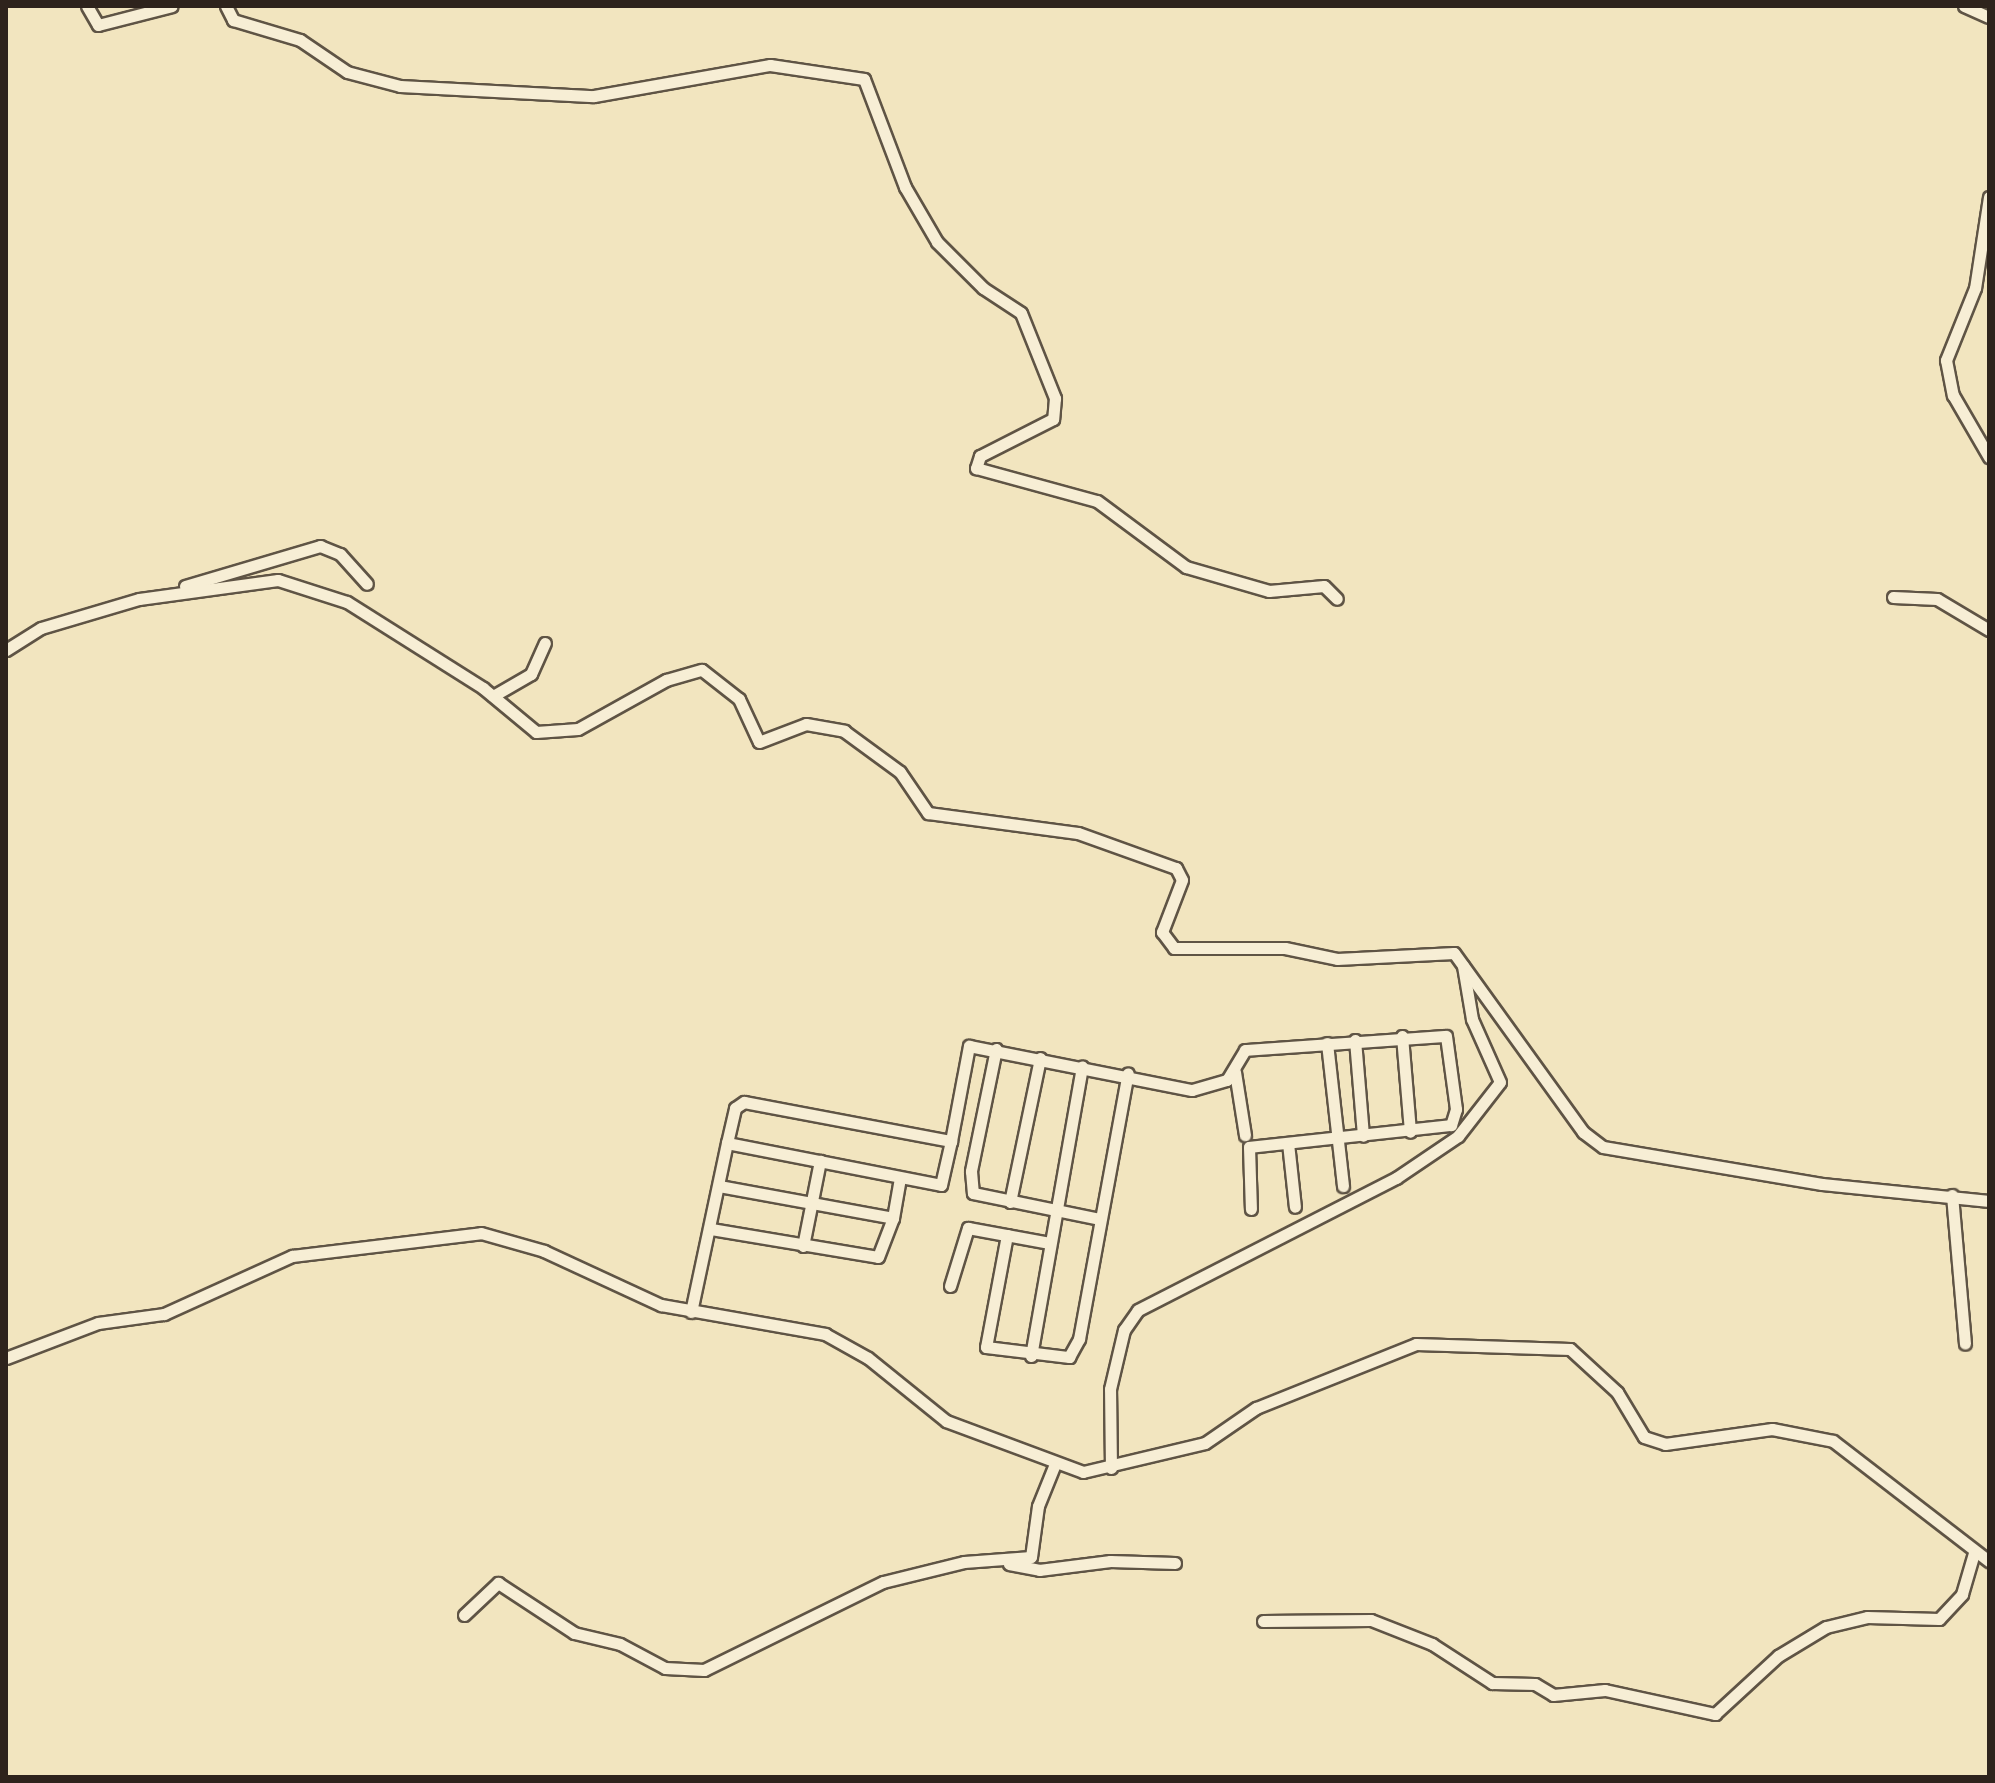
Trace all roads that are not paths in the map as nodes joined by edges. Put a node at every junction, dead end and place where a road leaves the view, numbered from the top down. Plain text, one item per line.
1 (87, 6) edge
2 (172, 6) edge
3 (226, 6) edge
4 (1964, 6) edge
5 (1989, 17) edge
6 (1989, 197) edge
7 (1989, 457) edge
8 (367, 584) dead end
9 (182, 589) junction
10 (1893, 597) dead end
11 (1337, 599) dead end
12 (1989, 630) edge
13 (545, 643) dead end
14 (6, 650) edge
15 (493, 696) junction
16 (1463, 964) junction
17 (1402, 1036) junction
18 (1355, 1040) junction
19 (1327, 1043) junction
20 (996, 1049) junction
21 (1040, 1058) junction
22 (1082, 1066) junction
23 (1235, 1072) junction
24 (1128, 1073) junction
25 (1410, 1132) junction
26 (1245, 1135) dead end
27 (1363, 1136) junction
28 (1338, 1138) junction
29 (951, 1141) junction
30 (727, 1143) junction
31 (1288, 1143) junction
32 (820, 1161) junction
33 (900, 1178) junction
34 (719, 1186) junction
35 (1343, 1186) dead end
36 (1952, 1195) junction
37 (1989, 1201) edge
38 (1010, 1202) junction
39 (812, 1204) junction
40 (1295, 1207) dead end
41 (1251, 1209) dead end
42 (1055, 1211) junction
43 (893, 1218) junction
44 (1100, 1219) junction
45 (711, 1229) junction
46 (1007, 1235) junction
47 (1050, 1243) junction
48 (803, 1246) junction
49 (950, 1286) dead end
50 (691, 1312) junction
51 (1965, 1343) dead end
52 (1031, 1356) junction
53 (6, 1358) edge
54 (1055, 1464) junction
55 (1111, 1468) junction
56 (1974, 1553) junction
57 (1989, 1561) edge
58 (1009, 1563) junction
59 (1175, 1563) dead end
60 (464, 1615) dead end
61 (1263, 1621) dead end

1 - 2 street
3 - 11 street
4 - 5 street
6 - 7 street
8 - 9 street
9 - 14 street
9 - 15 street
10 - 12 street
13 - 15 street
15 - 16 street
16 - 36 street
16 - 55 street
17 - 18 street
17 - 25 street
17 - 25 street
18 - 19 street
18 - 27 street
19 - 23 street
19 - 28 street
20 - 21 street
20 - 29 street
20 - 38 street
21 - 22 street
21 - 38 street
22 - 24 street
22 - 42 street
23 - 24 street
23 - 26 street
24 - 44 street
25 - 27 street
27 - 28 street
28 - 31 street
28 - 35 street
29 - 30 street
29 - 33 street
30 - 32 street
30 - 34 street
31 - 40 street
31 - 41 street
32 - 33 street
32 - 39 street
33 - 43 street
34 - 39 street
34 - 45 street
36 - 37 street
36 - 51 street
38 - 42 street
39 - 43 street
39 - 48 street
42 - 44 street
42 - 47 street
43 - 48 street
44 - 52 street
45 - 48 street
45 - 50 street
46 - 47 street
46 - 49 street
46 - 52 street
47 - 52 street
50 - 53 street
50 - 54 street
54 - 55 street
54 - 58 street
55 - 56 street
56 - 57 street
56 - 61 street
58 - 59 street
58 - 60 street

